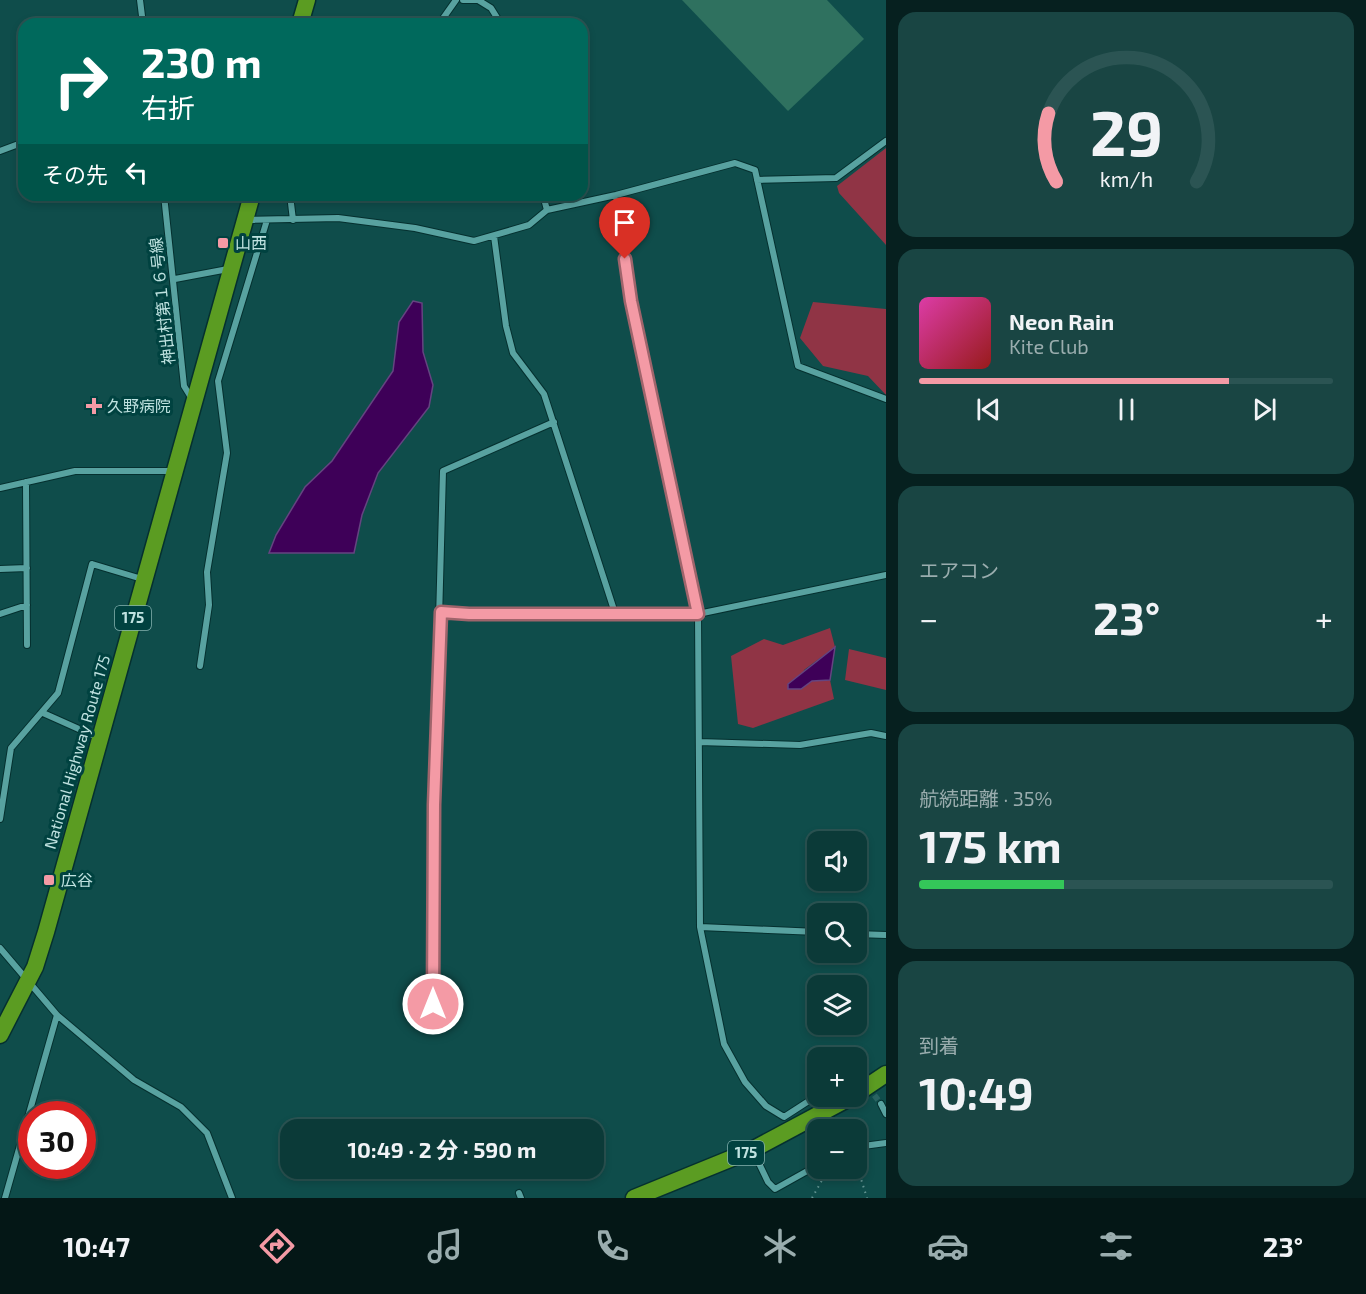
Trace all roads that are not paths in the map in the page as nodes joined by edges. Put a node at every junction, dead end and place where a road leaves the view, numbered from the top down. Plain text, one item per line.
1 (140, 0) edge
2 (307, 0) edge
3 (456, 0) edge
4 (463, 0) edge
5 (477, 0) edge
6 (142, 18) edge
7 (302, 18) edge
8 (443, 18) edge
9 (497, 18) edge
10 (886, 141) edge
11 (18, 144) edge
12 (0, 151) edge
13 (757, 180) junction
14 (616, 195) junction
15 (165, 201) edge
16 (250, 201) edge
17 (291, 201) edge
18 (545, 201) edge
19 (547, 210) junction
20 (245, 220) junction
21 (267, 220) junction
22 (293, 220) junction
23 (494, 236) junction
24 (231, 268) junction
25 (175, 279) junction
26 (886, 399) edge
27 (194, 402) junction
28 (554, 422) junction
29 (175, 471) junction
30 (26, 482) junction
31 (0, 488) edge
32 (0, 560) edge
33 (2, 568) edge
34 (27, 568) junction
35 (886, 575) edge
36 (144, 580) junction
37 (27, 605) junction
38 (441, 612) junction
39 (615, 613) junction
40 (0, 614) edge
41 (698, 614) junction
42 (27, 645) dead end
43 (200, 666) dead end
44 (43, 713) junction
45 (886, 736) edge
46 (99, 738) junction
47 (699, 742) junction
48 (0, 819) edge
49 (700, 927) junction
50 (807, 932) edge
51 (867, 934) edge
52 (886, 935) edge
53 (0, 948) edge
54 (28, 983) junction
55 (433, 1004) dead end
56 (57, 1015) junction
57 (0, 1035) edge
58 (886, 1074) edge
59 (867, 1087) edge
60 (881, 1104) dead end
61 (807, 1105) edge
62 (828, 1107) edge
63 (886, 1114) edge
64 (786, 1125) junction
65 (886, 1135) edge
66 (882, 1143) edge
67 (867, 1145) edge
68 (752, 1150) junction
69 (807, 1171) edge
70 (4, 1198) edge
71 (232, 1198) edge
72 (634, 1198) edge

1 - 6 street
2 - 7 highway
3 - 8 street
4 - 5 street
5 - 9 street
10 - 13 street
11 - 12 street
13 - 14 street
13 - 26 street
14 - 19 street
14 - 41 street
15 - 25 street, 神出村第１６号線
16 - 20 highway, National Highway Route 175 / 175
17 - 22 street
18 - 19 street
19 - 23 street
20 - 21 street
20 - 24 highway, National Highway Route 175 / 175
21 - 22 street
21 - 43 street
22 - 23 street
23 - 28 street
24 - 25 street
24 - 27 highway, National Highway Route 175 / 175
25 - 27 street, 神出村第１６号線
27 - 29 highway, National Highway Route 175 / 175
28 - 38 street
28 - 39 street
29 - 30 street
29 - 36 highway, National Highway Route 175 / 175
30 - 31 street
30 - 34 street
32 - 33 street
33 - 34 street
34 - 37 street
35 - 41 street
36 - 44 street
36 - 46 highway, National Highway Route 175 / 175
37 - 40 street
37 - 42 street
38 - 39 street
38 - 55 street
39 - 41 street
41 - 47 street
44 - 46 street
44 - 48 street
45 - 47 street
46 - 54 highway, National Highway Route 175 / 175
47 - 49 street
49 - 50 street
49 - 64 street
51 - 52 street
53 - 54 street
54 - 56 street
54 - 57 highway, National Highway Route 175 / 175
56 - 70 street
56 - 71 street
58 - 59 highway
60 - 63 street
61 - 64 street
62 - 64 highway, 175
64 - 68 highway, 175
65 - 66 street
66 - 67 street
68 - 69 street
68 - 72 highway, 175

